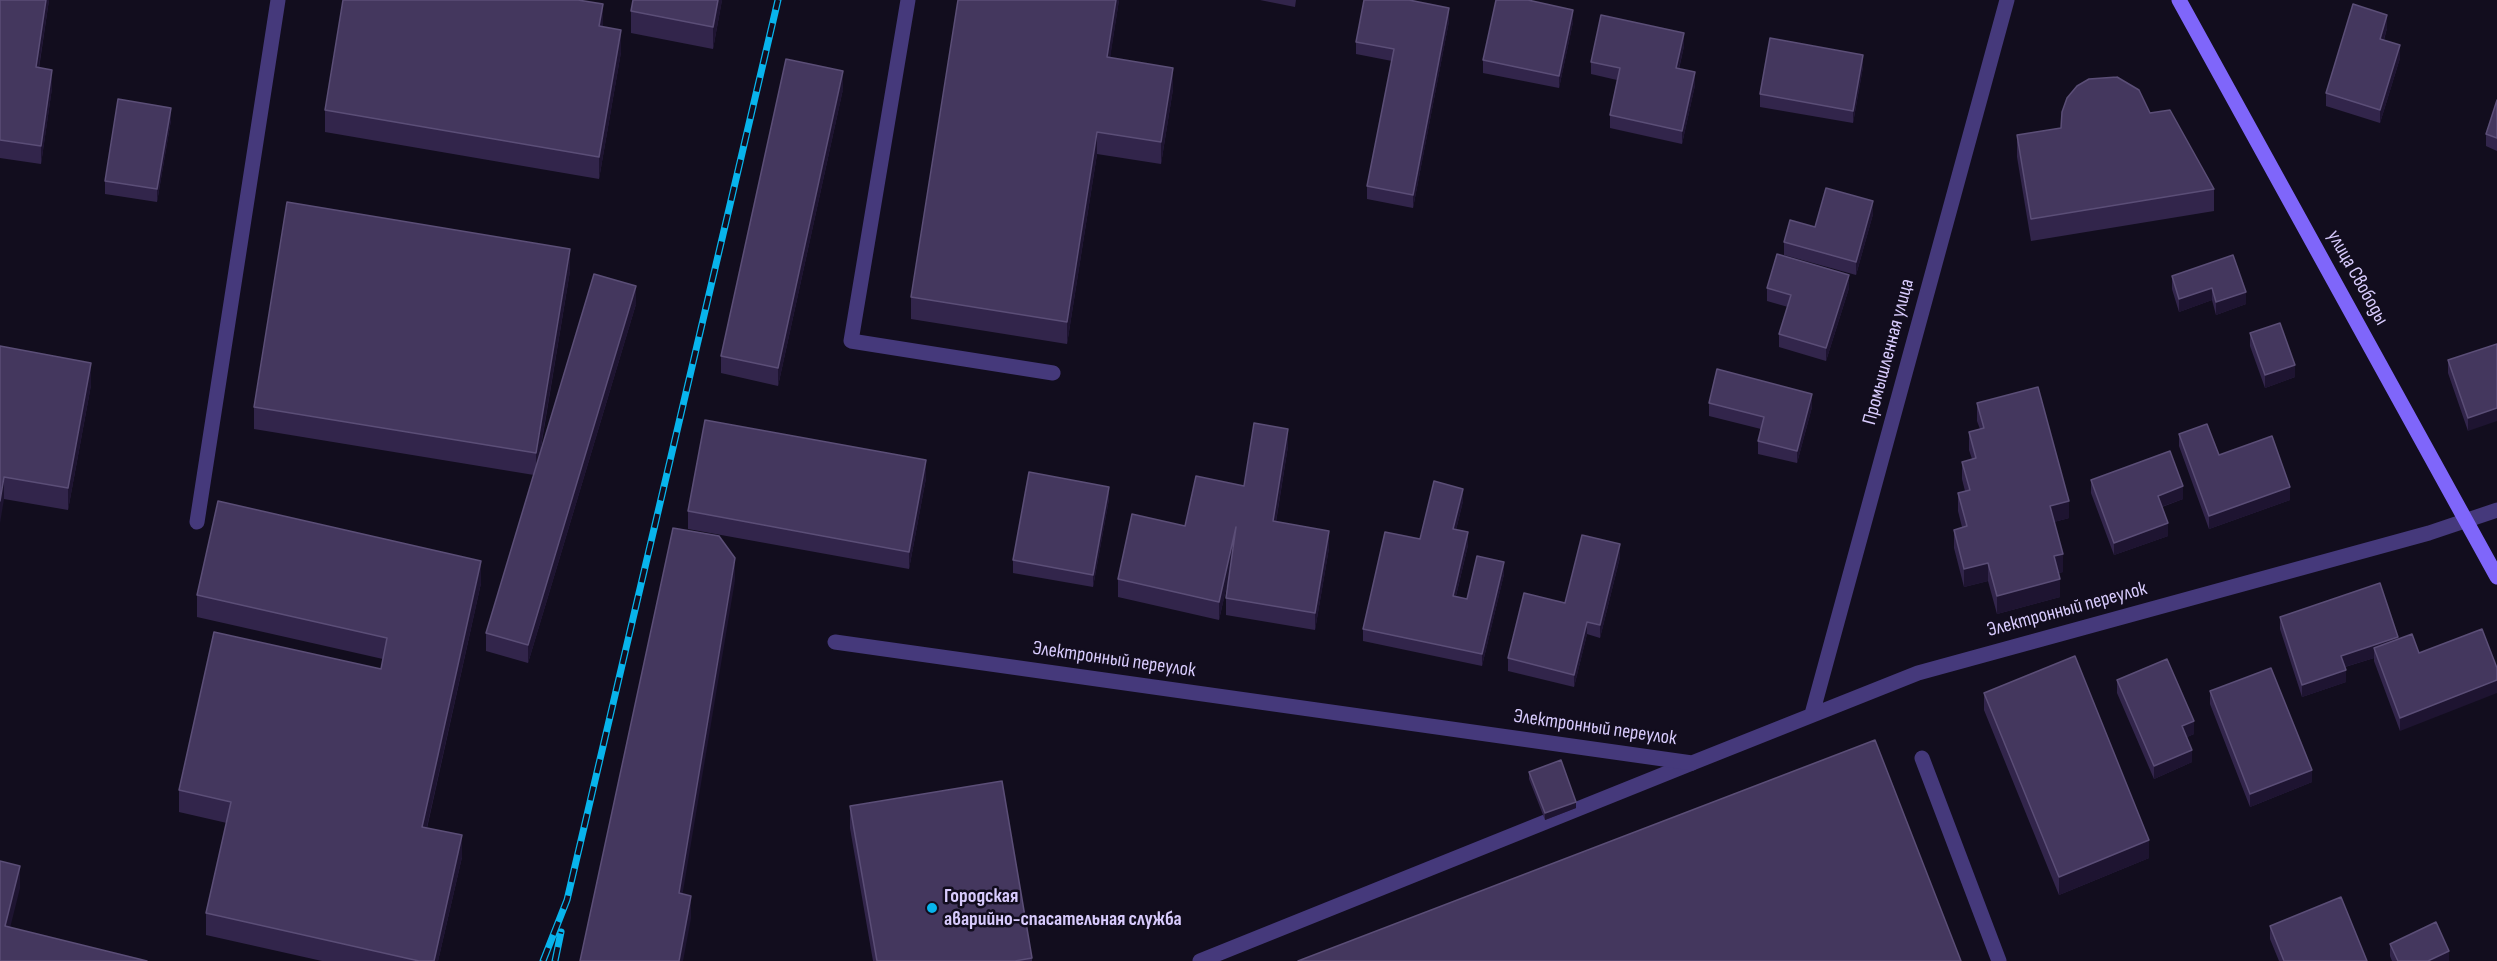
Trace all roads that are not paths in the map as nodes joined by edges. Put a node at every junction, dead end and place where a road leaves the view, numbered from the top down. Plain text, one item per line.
1 (278, 0) edge
2 (908, 0) edge
3 (2007, 0) edge
4 (2180, 0) edge
5 (1053, 373) dead end
6 (2497, 510) edge
7 (197, 522) dead end
8 (2467, 522) junction
9 (2497, 576) edge
10 (835, 642) dead end
11 (1812, 714) junction
12 (1922, 758) dead end
13 (1692, 763) junction
14 (1200, 961) edge
15 (2000, 961) edge

1 - 7 street
2 - 5 street
3 - 11 street, Промышленная улица
4 - 8 main road, улица Свободы
6 - 8 street, Электронный переулок
8 - 9 main road, улица Свободы
8 - 11 street, Электронный переулок
10 - 13 street, Электронный переулок
11 - 13 street, Электронный переулок
12 - 15 street
13 - 14 street

